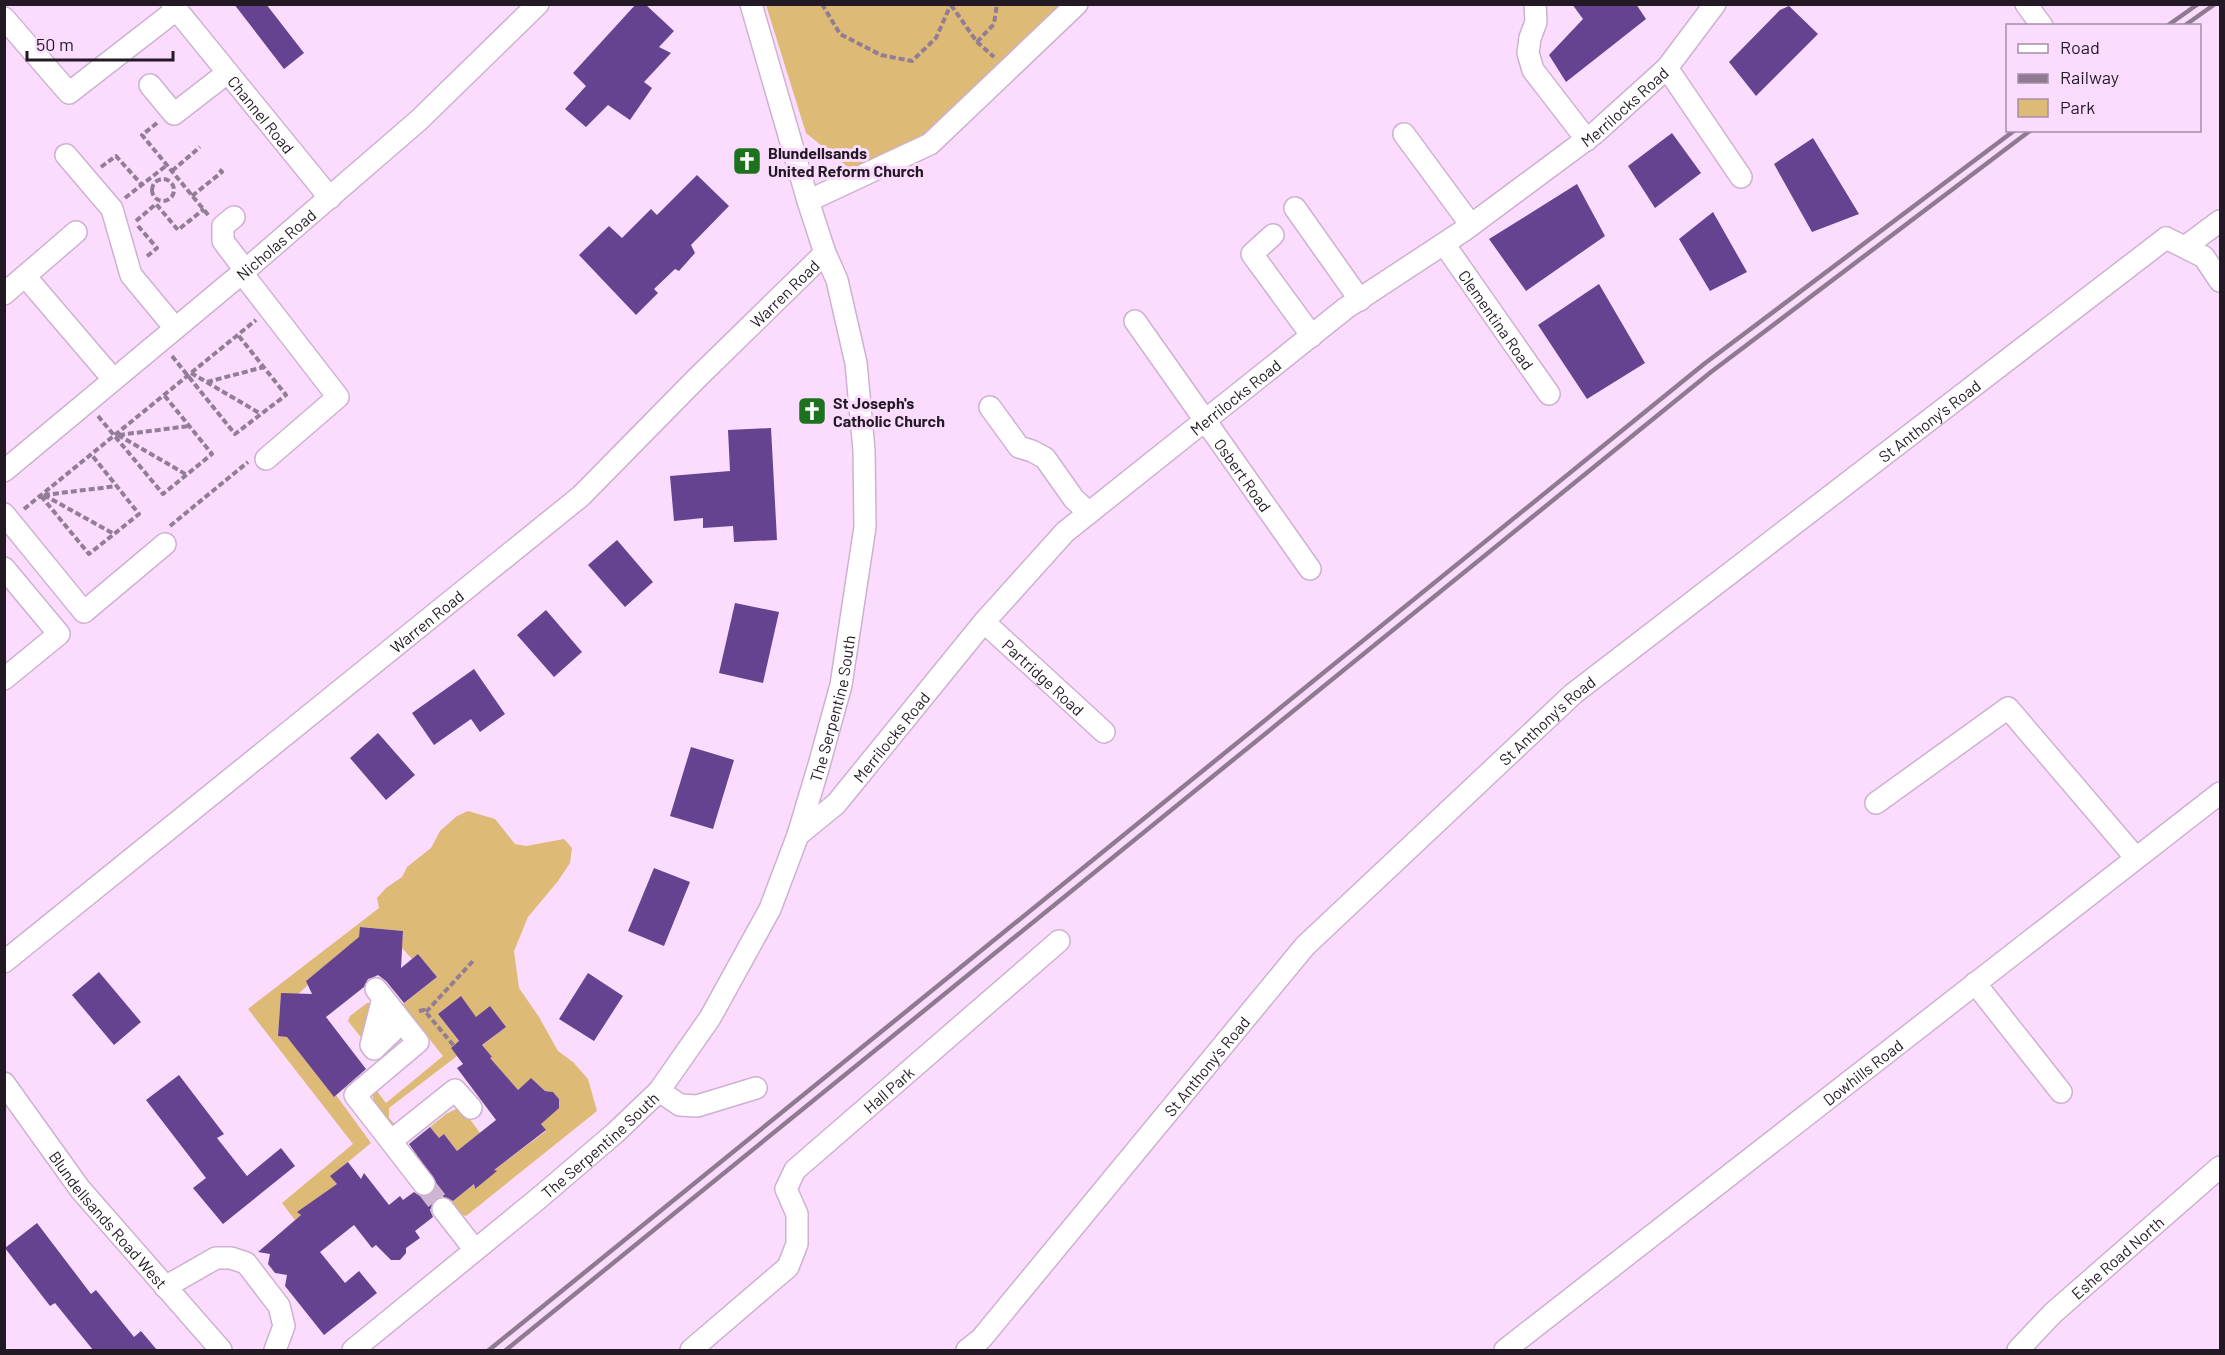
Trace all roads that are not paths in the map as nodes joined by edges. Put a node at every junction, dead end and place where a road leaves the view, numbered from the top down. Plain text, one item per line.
1 (10, 4) edge
2 (538, 4) edge
3 (751, 4) edge
4 (1077, 4) edge
5 (1535, 4) edge
6 (1715, 4) edge
7 (2026, 4) edge
8 (174, 7) edge
9 (4, 9) edge
10 (4, 18) edge
11 (2041, 24) edge
12 (1667, 69) junction
13 (227, 73) junction
14 (150, 85) dead end
15 (1404, 134) dead end
16 (1587, 140) junction
17 (66, 155) dead end
18 (1741, 177) dead end
19 (330, 198) junction
20 (808, 201) junction
21 (1295, 208) dead end
22 (2220, 221) edge
23 (229, 225) road end
24 (1471, 225) junction
25 (76, 232) dead end
26 (1273, 235) dead end
27 (1444, 244) junction
28 (2185, 247) junction
29 (825, 254) junction
30 (243, 272) junction
31 (25, 276) junction
32 (2220, 281) edge
33 (4, 294) edge
34 (1360, 300) junction
35 (1135, 321) dead end
36 (167, 334) junction
37 (1312, 336) junction
38 (112, 379) junction
39 (1549, 394) dead end
40 (990, 407) dead end
41 (1204, 421) junction
42 (266, 459) road end
43 (4, 471) edge
44 (1089, 513) junction
45 (7, 518) edge
46 (165, 544) road end
47 (4, 568) edge
48 (1310, 569) dead end
49 (984, 622) junction
50 (4, 679) edge
51 (1104, 732) dead end
52 (2220, 793) edge
53 (1876, 803) dead end
54 (798, 835) junction
55 (2136, 858) junction
56 (1059, 941) dead end
57 (4, 962) edge
58 (1975, 983) junction
59 (402, 1022) junction
60 (4, 1083) edge
61 (756, 1088) dead end
62 (659, 1091) junction
63 (2061, 1092) dead end
64 (471, 1108) dead end
65 (391, 1141) junction
66 (2220, 1167) edge
67 (424, 1184) tunnel mouth
68 (443, 1209) tunnel mouth
69 (475, 1250) junction
70 (165, 1287) junction
71 (221, 1350) edge
72 (275, 1350) edge
73 (353, 1350) edge
74 (691, 1350) edge
75 (968, 1350) edge
76 (1505, 1350) edge
77 (2018, 1350) edge

1 - 9 street
2 - 19 street, Nicholas Road
3 - 20 street, The Serpentine South
4 - 20 street
5 - 16 street
6 - 12 street, Merrilocks Road
7 - 11 street
8 - 10 street
8 - 13 street, Channel Road
12 - 16 street, Merrilocks Road
12 - 18 street
13 - 14 street
13 - 19 street, Channel Road
15 - 24 street
16 - 24 street, Merrilocks Road
17 - 36 street
19 - 30 street, Nicholas Road
20 - 29 street, The Serpentine South
21 - 34 street
22 - 28 street
23 - 30 street
24 - 27 street, Merrilocks Road
25 - 31 street
26 - 37 street
27 - 34 street, Merrilocks Road
27 - 39 street, Clementina Road
28 - 32 street, St Anthony's Road
28 - 75 street, St Anthony's Road
29 - 54 street, The Serpentine South
29 - 57 street, Warren Road
30 - 36 street, Nicholas Road
30 - 42 street
31 - 33 street
31 - 38 street
34 - 37 street, Merrilocks Road
35 - 41 street, Osbert Road
36 - 38 street, Nicholas Road
37 - 41 street, Merrilocks Road
38 - 43 street, Nicholas Road
40 - 44 street
41 - 44 street, Merrilocks Road
41 - 48 street, Osbert Road
44 - 49 street, Merrilocks Road
45 - 46 street
47 - 50 street
49 - 51 street, Partridge Road
49 - 54 street, Merrilocks Road
52 - 55 street, Dowhills Road
53 - 55 street
54 - 62 street, The Serpentine South
55 - 58 street, Dowhills Road
56 - 74 street, Hall Park
58 - 63 street
58 - 76 street, Dowhills Road
59 - 59 street
59 - 65 street
60 - 70 street, Blundellsands Road West
61 - 62 street
62 - 69 street, The Serpentine South
64 - 65 street
65 - 67 street
66 - 77 street, Eshe Road North
68 - 69 street
69 - 73 street, The Serpentine South
70 - 71 street, Blundellsands Road West
70 - 72 street

